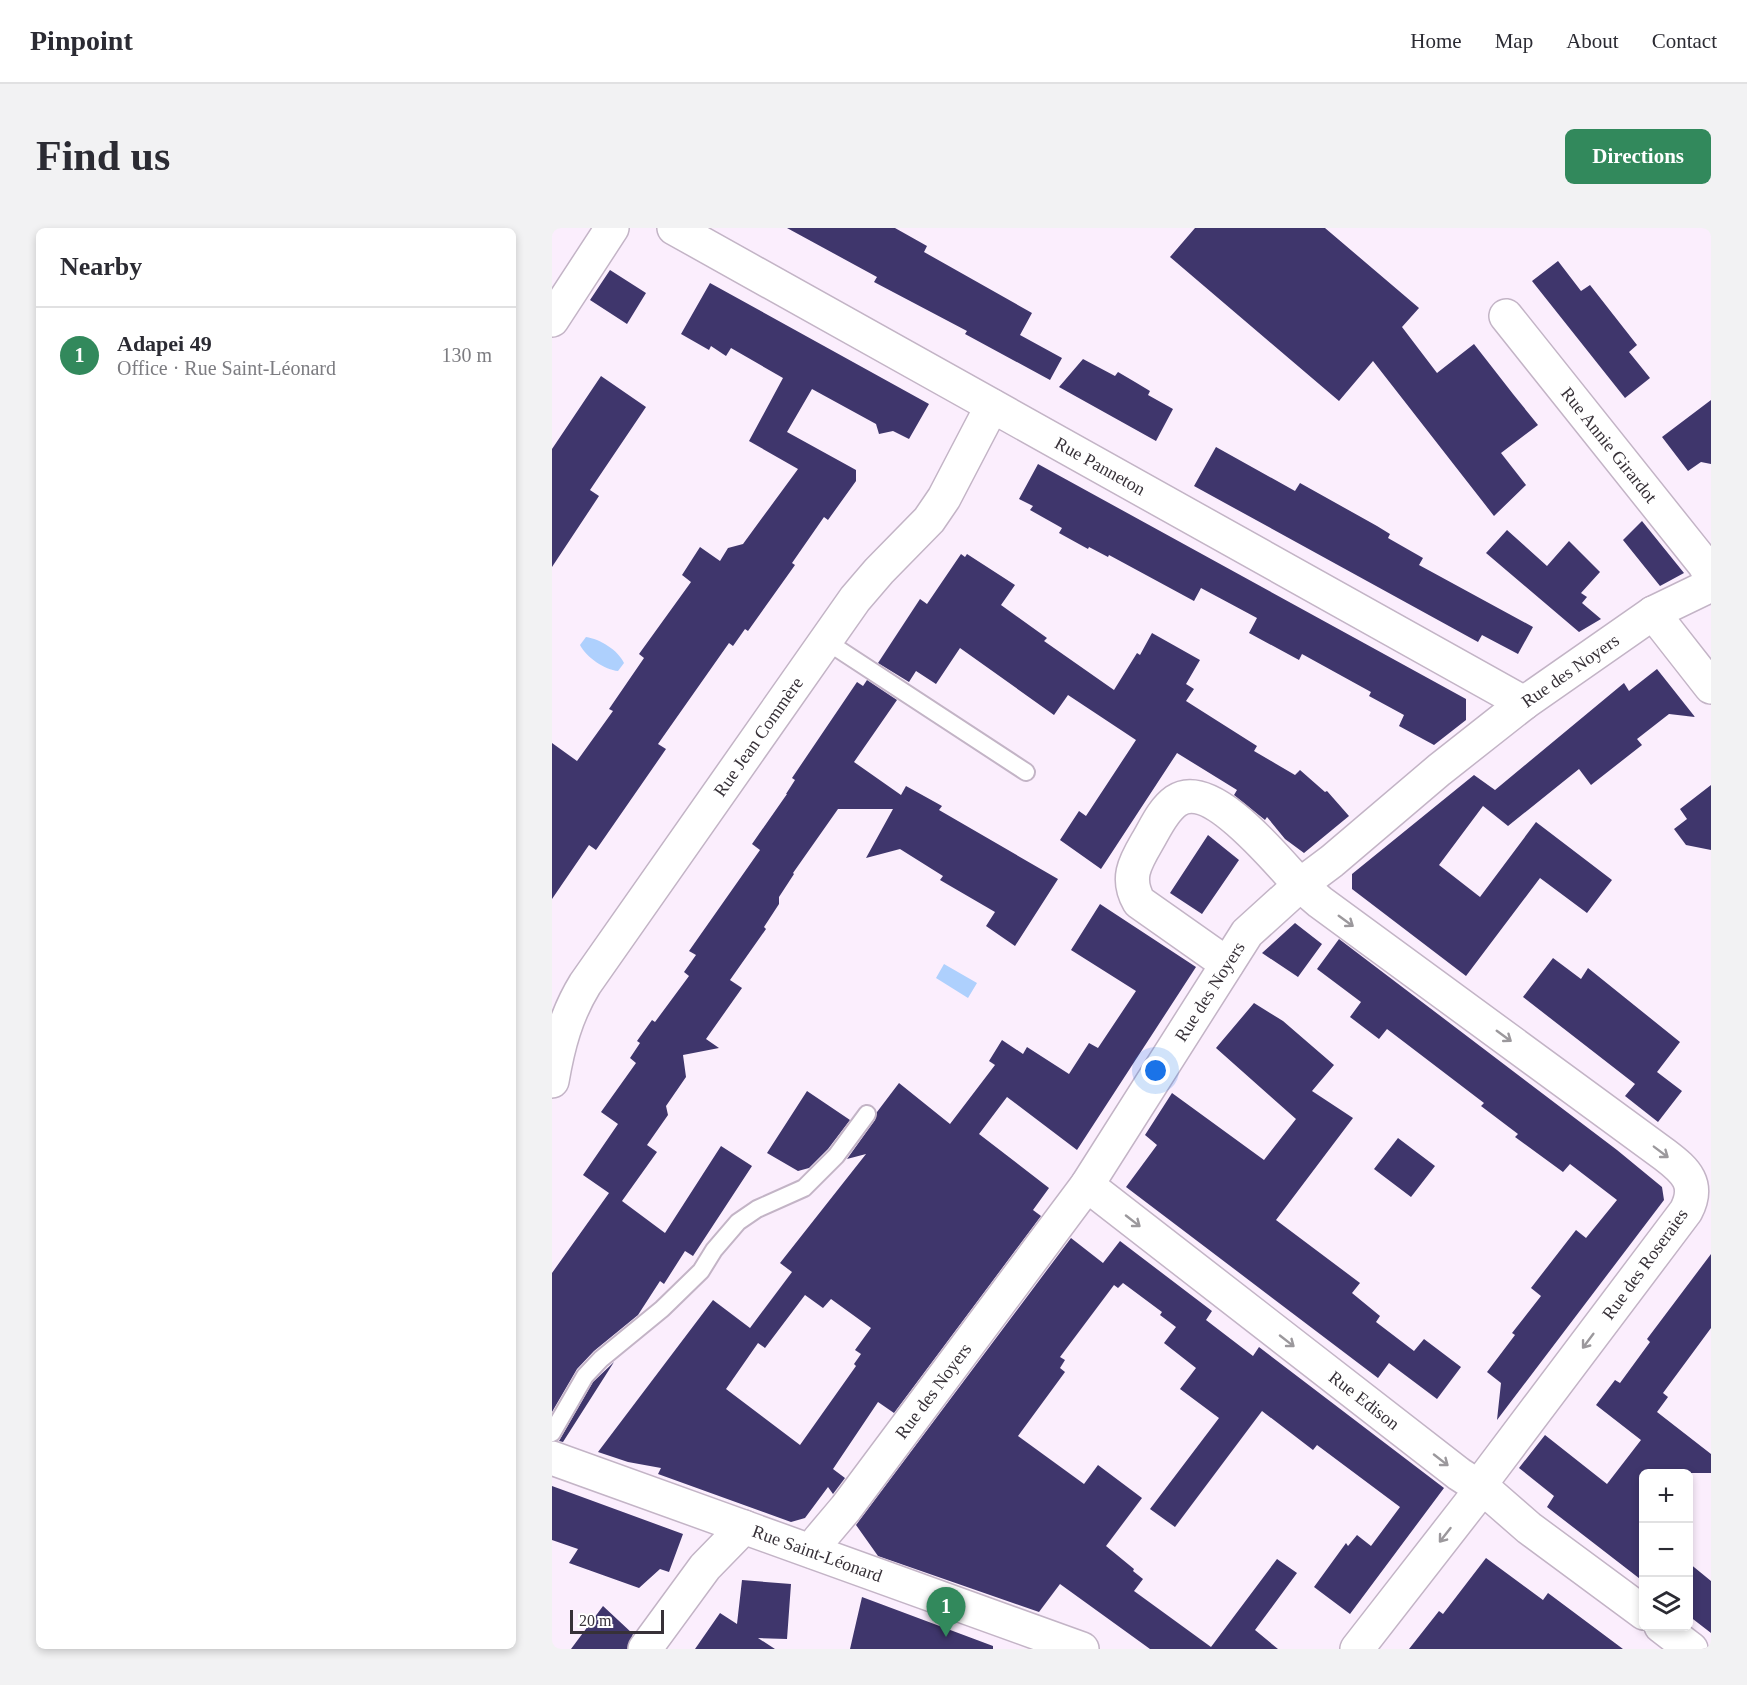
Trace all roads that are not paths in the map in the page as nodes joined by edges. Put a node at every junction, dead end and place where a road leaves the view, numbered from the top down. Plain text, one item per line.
1 (612, 228) edge
2 (674, 228) edge
3 (1506, 316) dead end
4 (552, 320) edge
5 (993, 406) junction
6 (1711, 576) edge
7 (1711, 585) edge
8 (1653, 613) junction
9 (826, 641) junction
10 (1711, 687) edge
11 (1524, 703) junction
12 (1026, 772) dead end
13 (1300, 885) junction
14 (1227, 964) junction
15 (552, 1081) edge
16 (867, 1114) dead end
17 (1087, 1185) junction
18 (1701, 1187) edge
19 (552, 1433) edge
20 (552, 1458) edge
21 (1480, 1488) junction
22 (744, 1527) junction
23 (814, 1552) junction
24 (1639, 1609) edge
25 (1668, 1631) edge
26 (645, 1649) edge
27 (1082, 1649) edge
28 (1356, 1649) edge
29 (1692, 1649) edge

1 - 4 street
2 - 5 street, Rue Panneton
3 - 6 street, Rue Annie Girardot
5 - 9 street, Rue Jean Commère
5 - 11 street, Rue Panneton
7 - 8 street, Rue des Noyers
8 - 10 street
8 - 11 street, Rue des Noyers
9 - 12 lane
9 - 15 street, Rue Jean Commère
11 - 13 street, Rue des Noyers
13 - 14 street, Rue des Noyers
13 - 14 street, Rue des Roseraies
13 -> 18 street, Rue des Roseraies
14 - 17 street, Rue des Noyers
16 - 19 lane
17 -> 21 street, Rue Edison
17 - 23 street, Rue des Noyers
18 -> 21 street, Rue des Roseraies
20 - 22 street, Rue Saint-Léonard
21 - 24 street, Rue Edison
21 -> 28 street, Rue des Roseraies
22 - 23 street, Rue Saint-Léonard
22 - 26 street
23 - 27 street, Rue Saint-Léonard
25 - 29 street

